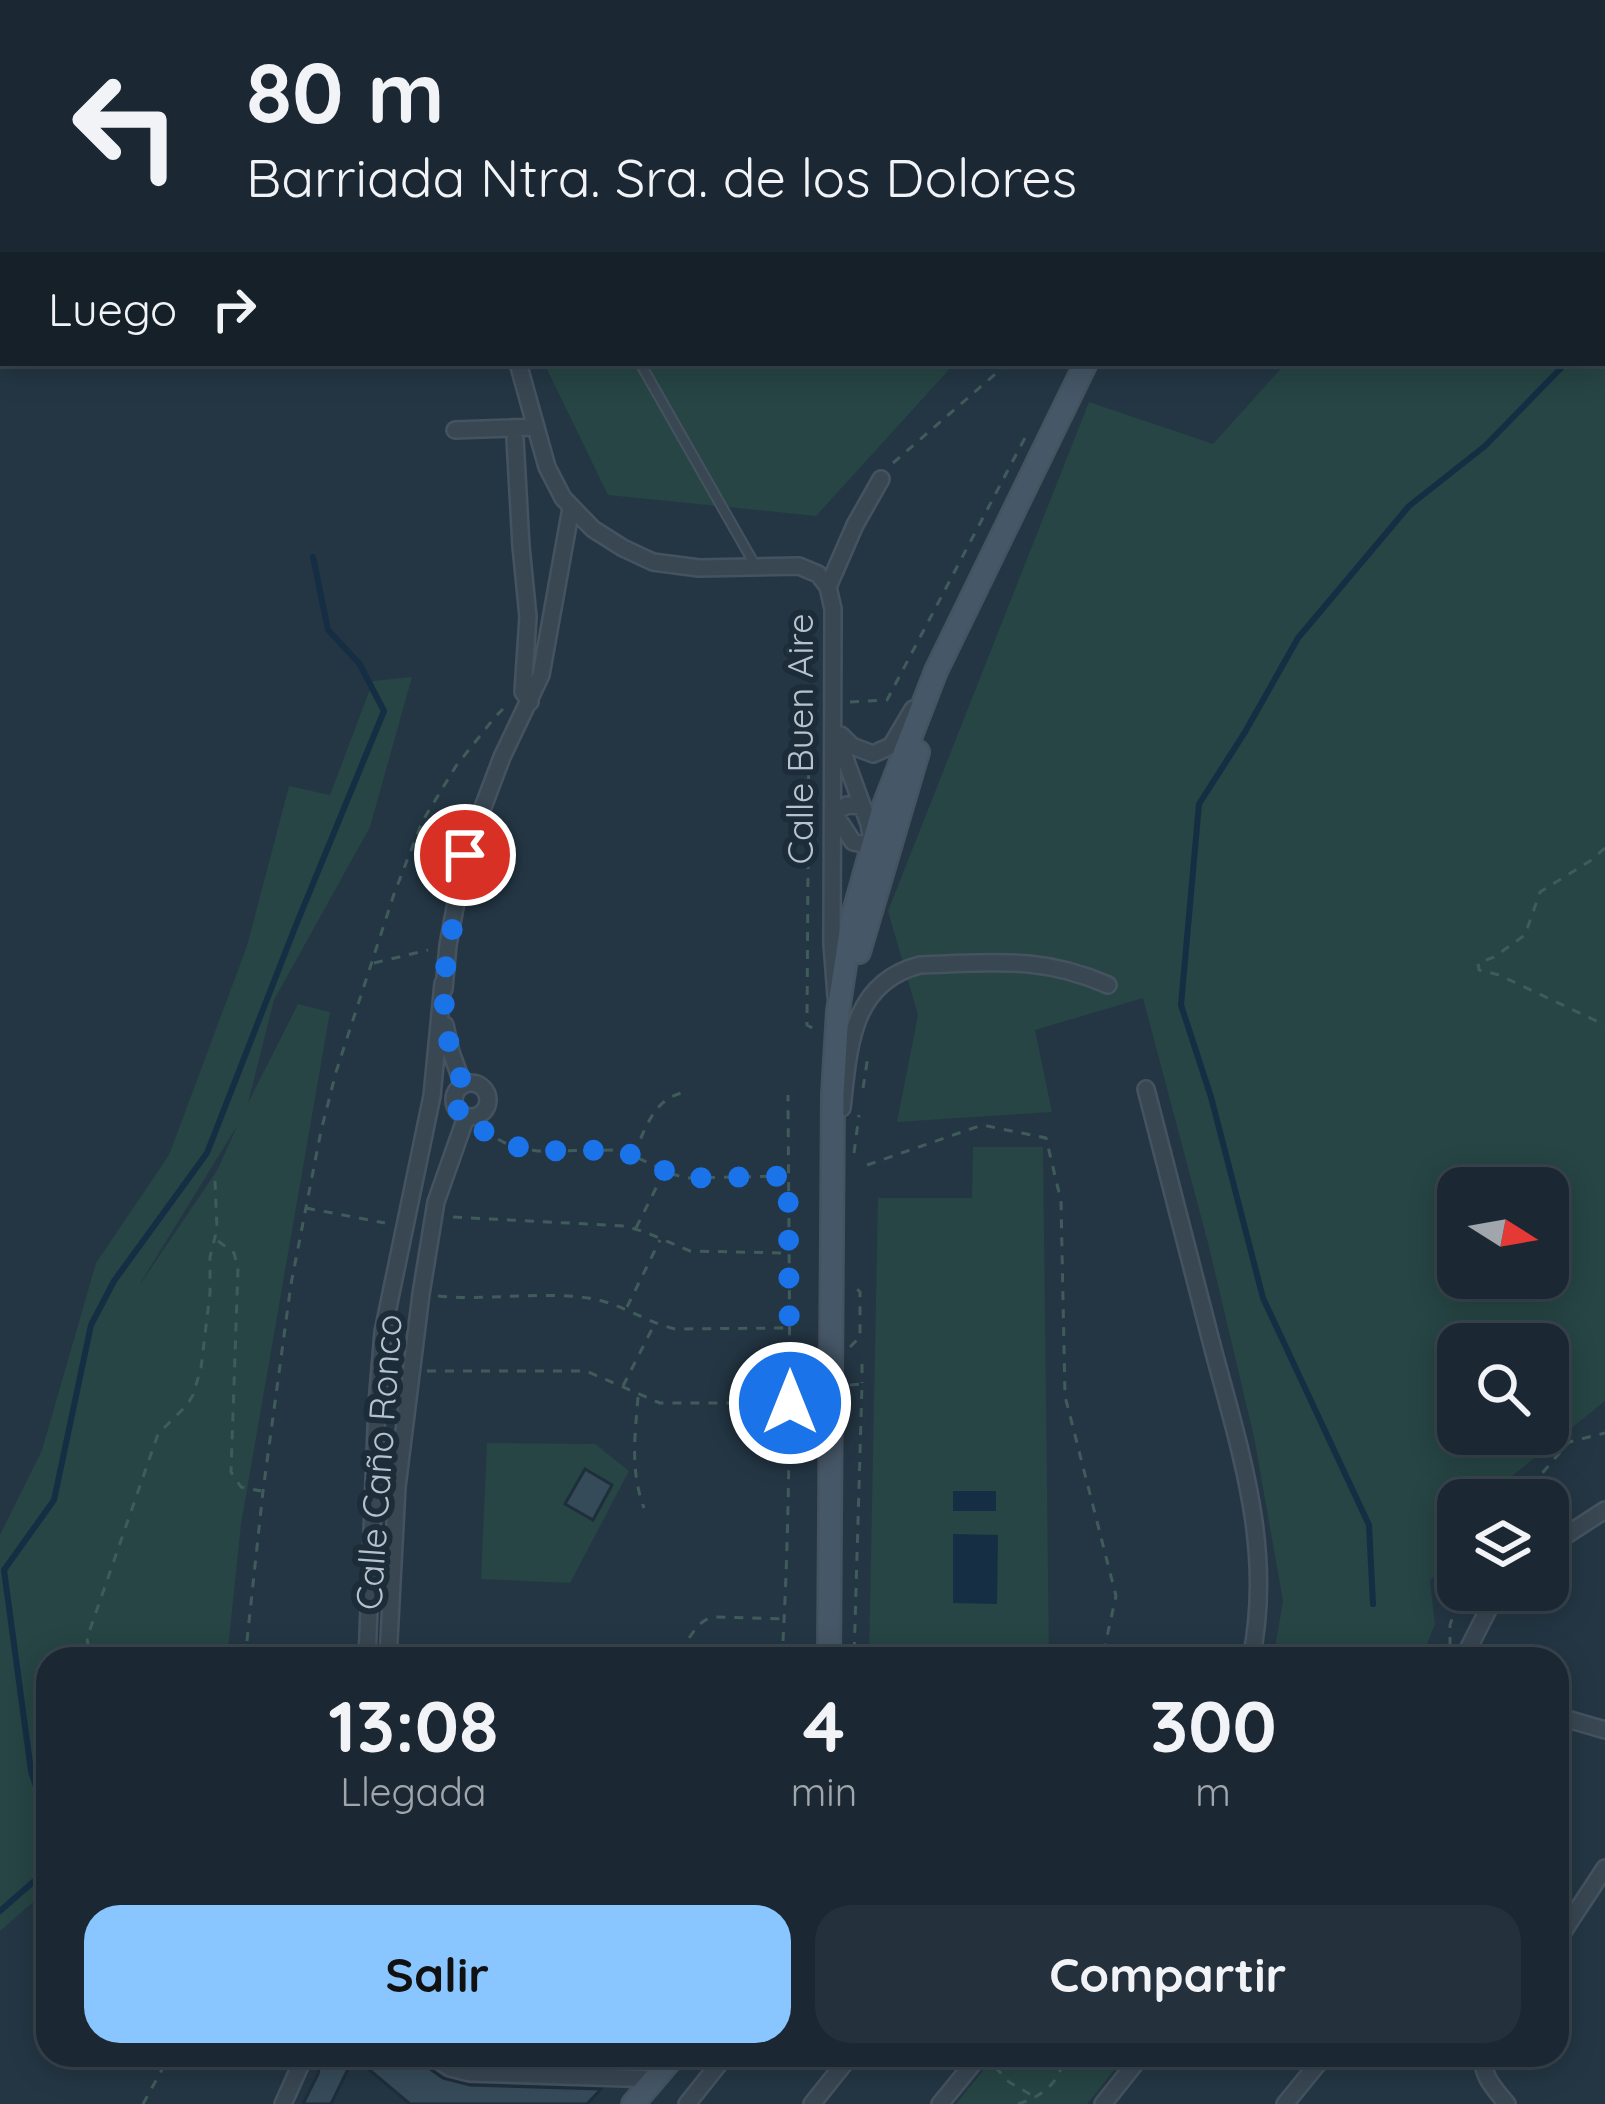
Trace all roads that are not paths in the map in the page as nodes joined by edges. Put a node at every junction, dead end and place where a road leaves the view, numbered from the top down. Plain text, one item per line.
1 (519, 366) edge
2 (642, 366) edge
3 (1085, 366) edge
4 (534, 427) junction
5 (455, 430) dead end
6 (515, 439) dead end
7 (881, 478) road end
8 (571, 508) junction
9 (756, 566) junction
10 (828, 587) junction
11 (974, 592) junction
12 (936, 671) junction
13 (527, 698) junction
14 (834, 728) junction
15 (862, 806) junction
16 (833, 813) junction
17 (873, 846) junction
18 (443, 983) junction
19 (1108, 985) dead end
20 (838, 1010) junction
21 (463, 1085) junction
22 (1146, 1089) dead end
23 (833, 1095) junction
24 (465, 1119) junction
25 (832, 1182) junction
26 (1605, 1510) edge
27 (1569, 1533) edge
28 (1487, 1611) edge
29 (367, 1647) edge
30 (389, 1647) edge
31 (829, 1647) edge
32 (1254, 1647) edge
33 (1466, 1647) edge
34 (1569, 1720) edge
35 (1605, 1730) edge
36 (1605, 1868) edge
37 (1569, 1922) edge
38 (300, 2067) edge
39 (448, 2067) edge
40 (664, 2067) edge
41 (716, 2067) edge
42 (841, 2067) edge
43 (975, 2067) edge
44 (1132, 2067) edge
45 (1315, 2067) edge
46 (1483, 2067) edge
47 (654, 2079) junction
48 (283, 2104) edge
49 (633, 2104) edge
50 (687, 2104) edge
51 (812, 2104) edge
52 (940, 2104) edge
53 (1103, 2104) edge
54 (1285, 2104) edge
55 (1507, 2104) edge

1 - 4 street
2 - 9 lane
3 - 11 main road
4 - 5 street
4 - 8 street
6 - 13 street
7 - 10 street, Calle Buen Aire
8 - 9 street
8 - 13 street, Calle Caño Ronco
9 - 10 street
10 - 14 street, Calle Buen Aire
11 - 12 main road
11 - 23 main road
12 - 14 street
12 - 17 main road
13 - 18 street, Calle Caño Ronco
14 - 15 street
14 - 16 street, Calle Buen Aire
15 - 16 street
15 - 17 street
16 - 17 street
16 - 20 street, Calle Buen Aire
17 - 20 main road
18 - 21 street, Calle Caño Ronco
18 - 29 street, Calle Caño Ronco
19 - 25 street
20 - 23 main road
21 - 24 street
21 - 24 street
22 - 32 street
23 - 25 main road
24 - 30 street
25 - 31 main road
26 - 27 street
28 - 33 street
34 - 35 street
36 - 37 street
38 - 48 street
39 - 47 street
40 - 47 main road
41 - 50 street
42 - 51 street
43 - 52 street
44 - 53 street
45 - 54 street
46 - 55 street
47 - 49 main road

